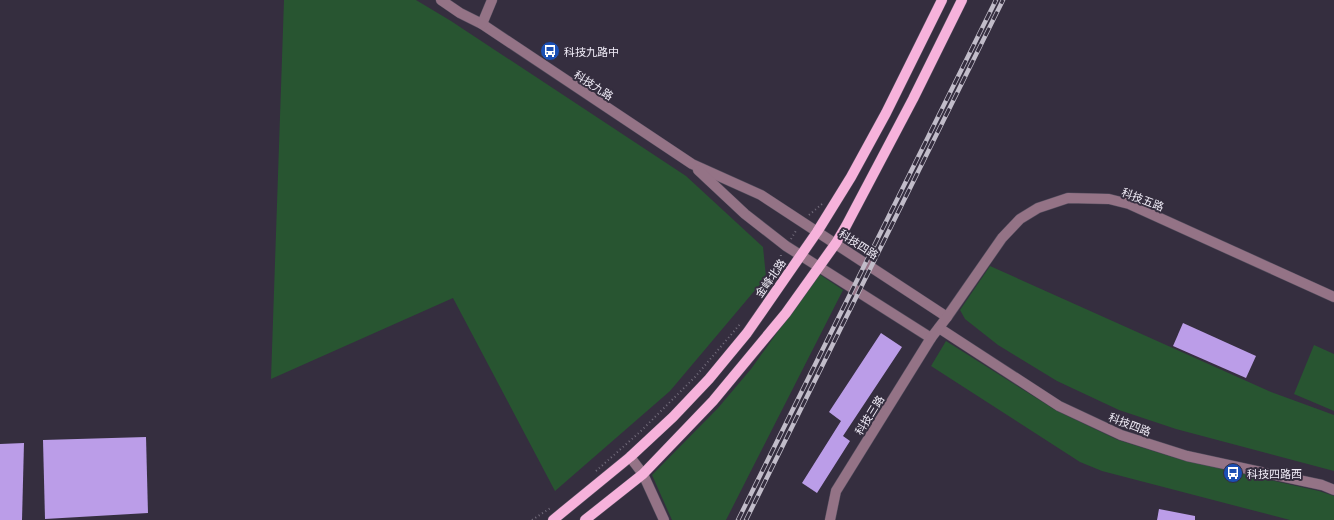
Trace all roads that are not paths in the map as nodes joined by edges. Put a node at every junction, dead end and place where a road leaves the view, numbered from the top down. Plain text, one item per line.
1 (441, 0) edge
2 (492, 0) edge
3 (942, 0) edge
4 (962, 0) edge
5 (482, 24) junction
6 (692, 164) junction
7 (817, 232) junction
8 (836, 243) junction
9 (801, 255) junction
10 (819, 267) junction
11 (1334, 297) edge
12 (947, 317) junction
13 (939, 328) junction
14 (931, 338) junction
15 (630, 457) junction
16 (643, 474) junction
17 (1334, 490) edge
18 (553, 520) edge
19 (585, 520) edge
20 (664, 520) edge
21 (830, 520) edge

1 - 5 street, 科技九路
2 - 5 street
3 - 7 main road, 金峰北路
4 - 8 main road
5 - 6 street, 科技九路
6 - 7 street, 科技九路
6 - 9 street, 科技九路
7 - 8 street, 科技四路
7 - 9 main road, 金峰北路
8 - 10 main road
8 - 12 street, 科技四路
9 - 10 street
9 - 15 main road, 金峰北路
10 - 14 street
10 - 16 main road
11 - 12 street, 科技五路
12 - 13 street, 科技五路
13 - 14 street, 科技三路
13 - 17 street, 科技四路
14 - 21 street, 科技三路
15 - 16 street
15 - 18 main road, 金峰北路
16 - 19 main road
16 - 20 street

